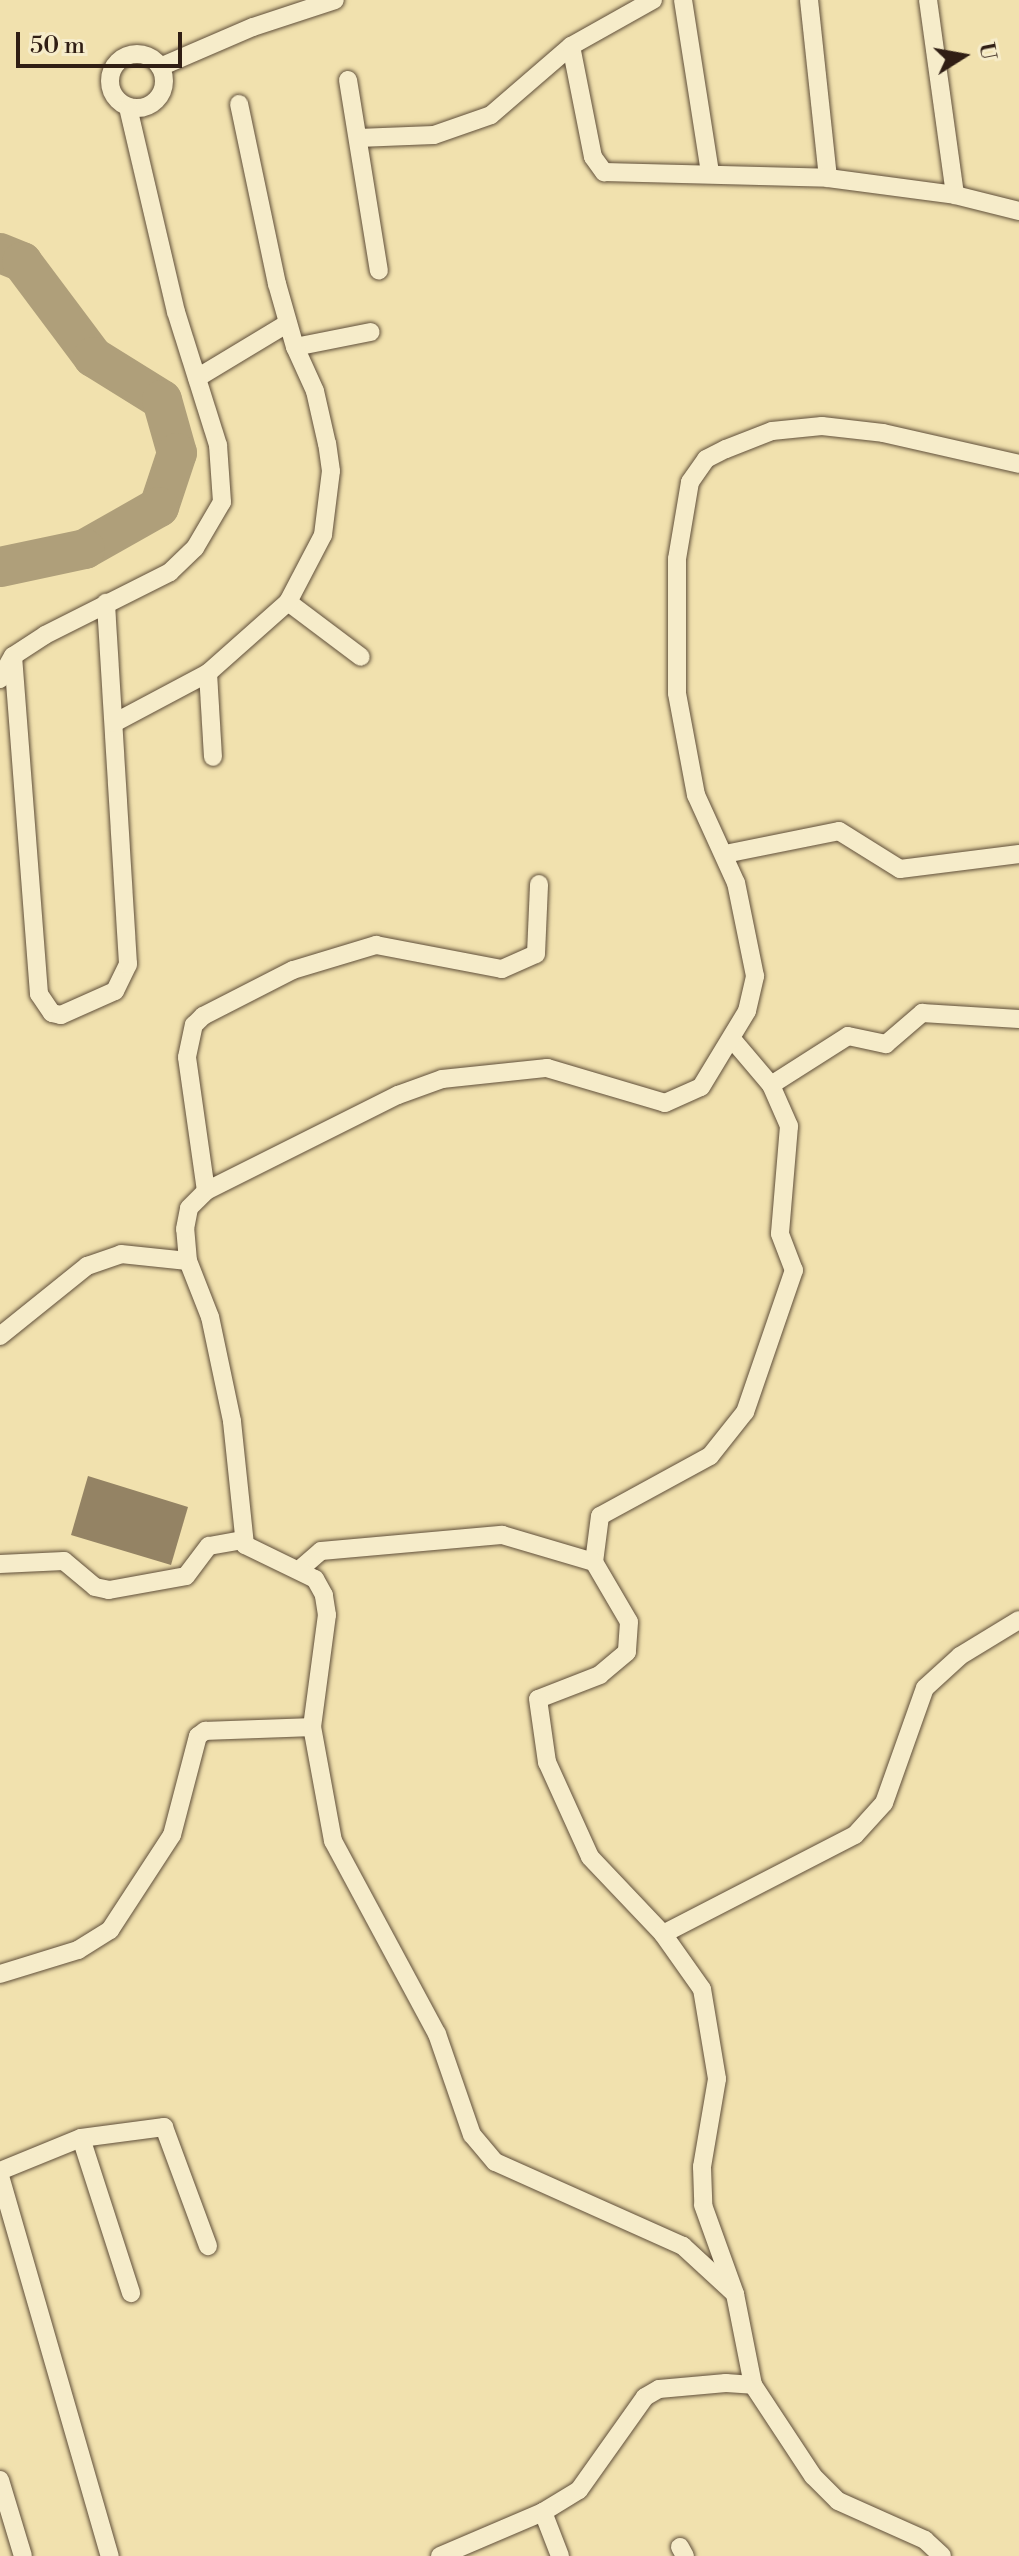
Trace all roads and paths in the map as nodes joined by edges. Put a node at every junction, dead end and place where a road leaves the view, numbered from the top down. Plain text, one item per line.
1 (335, 0) edge
2 (653, 0) edge
3 (683, 0) edge
4 (809, 0) edge
5 (928, 0) edge
6 (571, 46) junction
7 (160, 67) junction
8 (348, 80) dead end
9 (239, 104) dead end
10 (128, 107) junction
11 (358, 138) junction
12 (710, 172) junction
13 (828, 178) junction
14 (955, 195) junction
15 (1019, 211) edge
16 (379, 271) dead end
17 (288, 323) junction
18 (371, 332) dead end
19 (295, 347) junction
20 (197, 378) junction
21 (1019, 464) edge
22 (288, 602) junction
23 (106, 603) junction
24 (13, 656) junction
25 (361, 657) dead end
26 (208, 673) junction
27 (0, 679) edge
28 (114, 723) junction
29 (213, 757) dead end
30 (725, 854) junction
31 (1019, 854) edge
32 (539, 884) dead end
33 (1019, 1019) edge
34 (732, 1039) junction
35 (771, 1085) junction
36 (206, 1191) junction
37 (188, 1261) junction
38 (0, 1336) edge
39 (243, 1540) junction
40 (594, 1562) junction
41 (0, 1564) edge
42 (299, 1570) junction
43 (1019, 1620) edge
44 (312, 1727) junction
45 (663, 1934) junction
46 (0, 1974) edge
47 (81, 2138) junction
48 (0, 2173) edge
49 (208, 2246) dead end
50 (131, 2293) dead end
51 (735, 2294) junction
52 (753, 2385) junction
53 (0, 2480) edge
54 (543, 2512) junction
55 (23, 2556) edge
56 (110, 2556) edge
57 (440, 2556) edge
58 (560, 2556) edge
59 (942, 2556) edge

1 - 7 street
2 - 6 street
3 - 12 street
4 - 13 street
5 - 14 street
6 - 11 street
6 - 12 street
7 - 10 street
7 - 10 street
8 - 11 street
9 - 17 street
10 - 20 street
11 - 16 street
12 - 13 street
13 - 14 street
14 - 15 street
17 - 19 street
17 - 20 street
18 - 19 street
19 - 22 street
20 - 23 street
21 - 30 street
22 - 25 street
22 - 26 street
23 - 24 street
23 - 28 street
24 - 27 street
24 - 28 street
26 - 28 street
26 - 29 street
30 - 31 street
30 - 34 street
32 - 36 street
33 - 35 street
34 - 35 street
34 - 36 street
35 - 40 street
36 - 37 street
37 - 38 street
37 - 39 street
39 - 41 street
39 - 42 street
40 - 42 street
40 - 45 street
42 - 44 street
43 - 45 street
44 - 46 street
44 - 51 street
45 - 51 street
47 - 48 street
47 - 49 street
47 - 50 street
48 - 56 street
51 - 52 street
52 - 54 street
52 - 59 street
53 - 55 street
54 - 57 street
54 - 58 street

